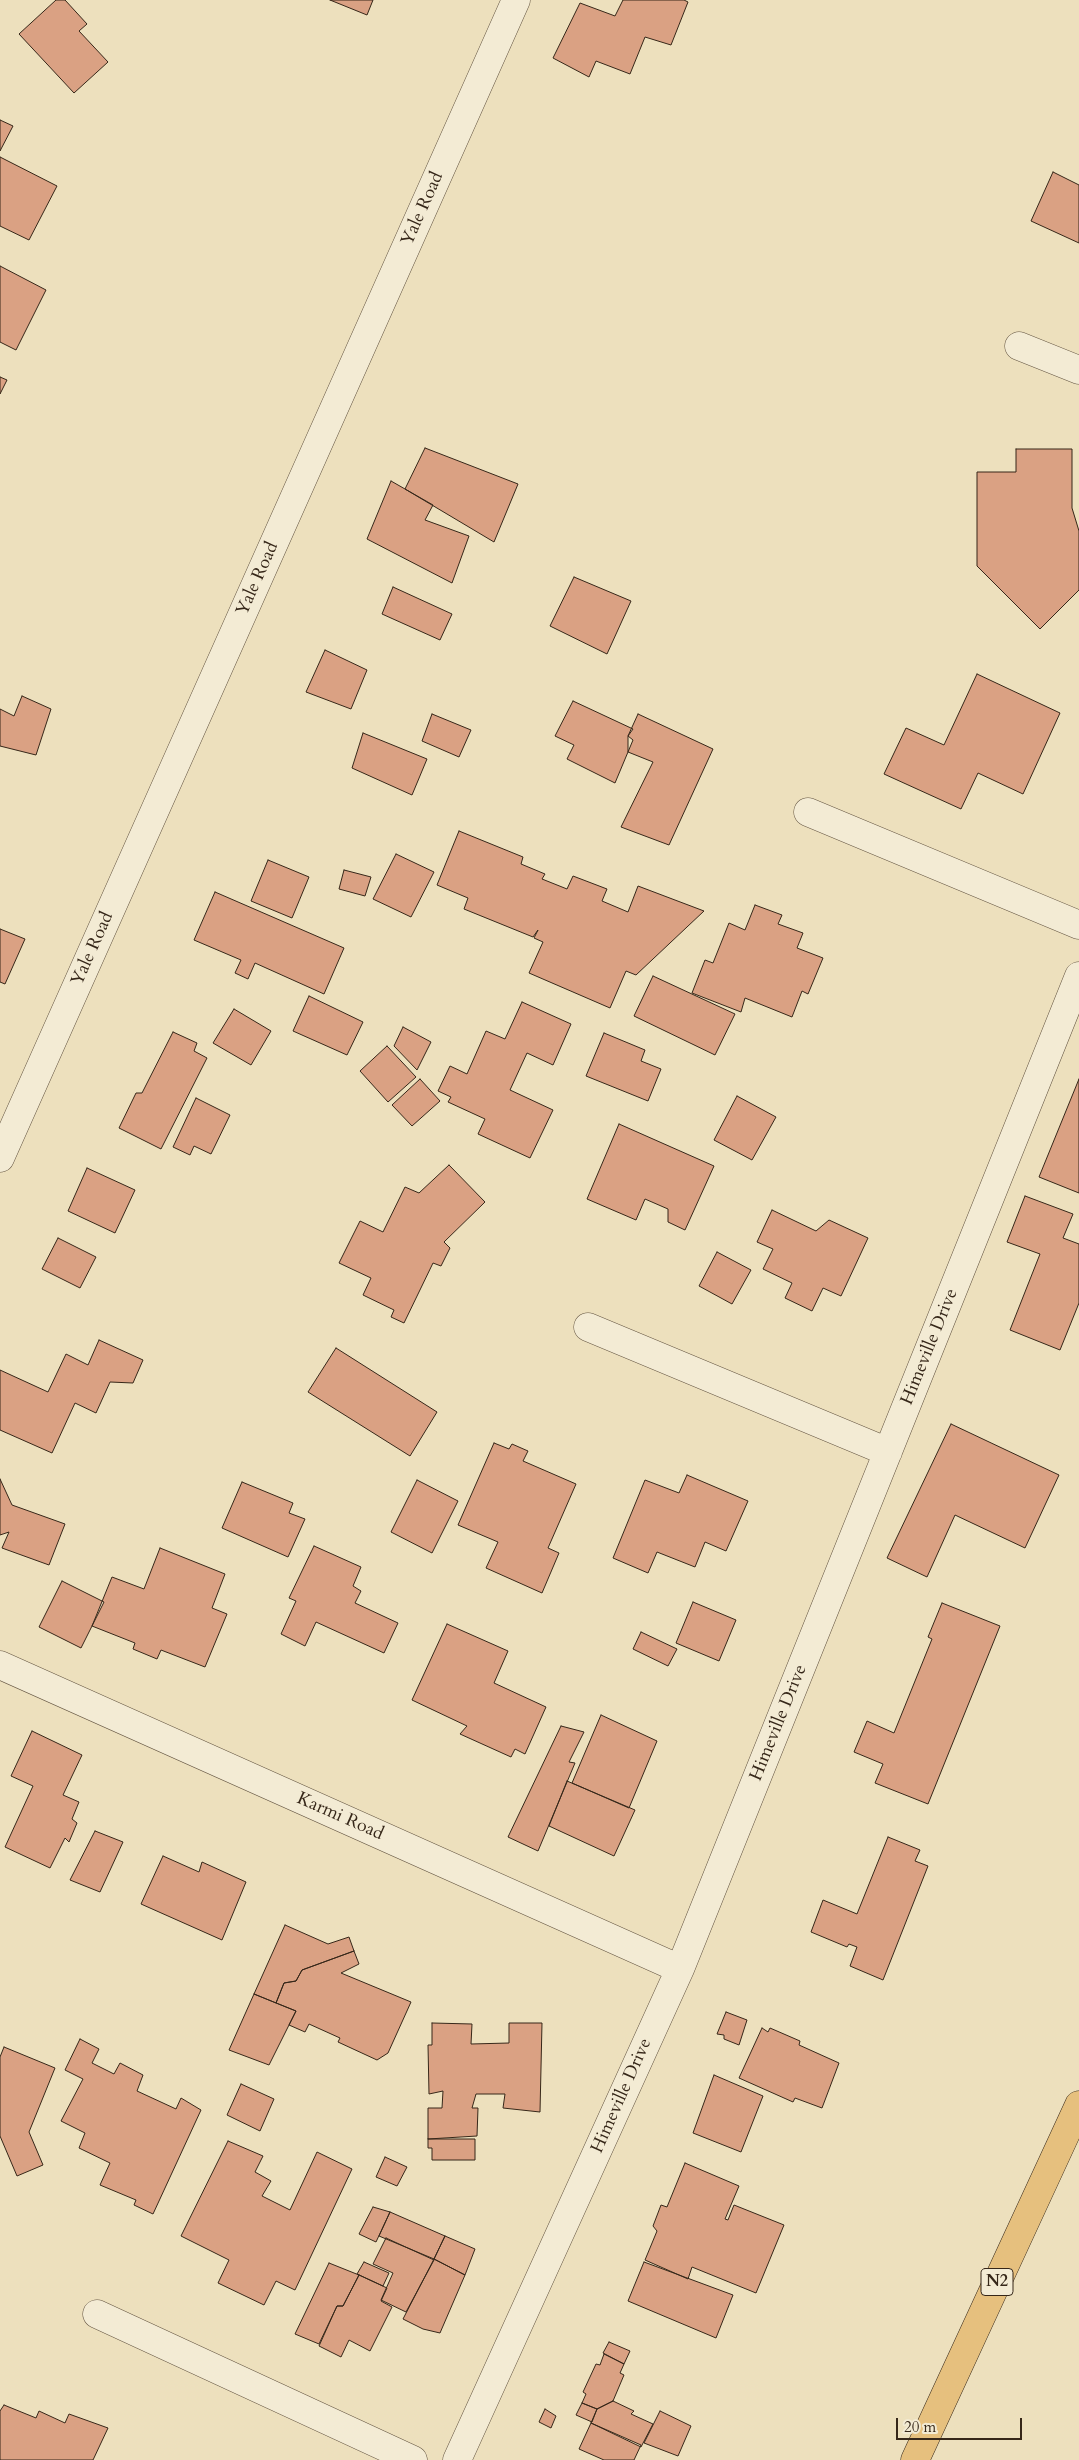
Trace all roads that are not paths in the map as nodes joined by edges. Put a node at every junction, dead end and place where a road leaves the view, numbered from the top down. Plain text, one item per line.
1 (516, 0) edge
2 (1019, 346) dead end
3 (1079, 370) edge
4 (808, 812) dead end
5 (1079, 925) edge
6 (1079, 976) edge
7 (0, 1158) edge
8 (588, 1327) dead end
9 (888, 1452) junction
10 (0, 1665) edge
11 (680, 1969) junction
12 (1079, 2097) edge
13 (1079, 2105) edge
14 (1060, 2147) junction
15 (97, 2314) dead end
16 (413, 2460) edge
17 (457, 2460) edge
18 (915, 2460) edge

1 - 7 street, Yale Road
2 - 3 street
4 - 5 street
6 - 9 street, Himeville Drive
8 - 9 street
9 - 11 street, Himeville Drive
10 - 11 street, Karmi Road
11 - 17 street, Himeville Drive
12 - 14 highway
13 - 14 highway, N2
14 - 18 highway, N2
15 - 16 street

